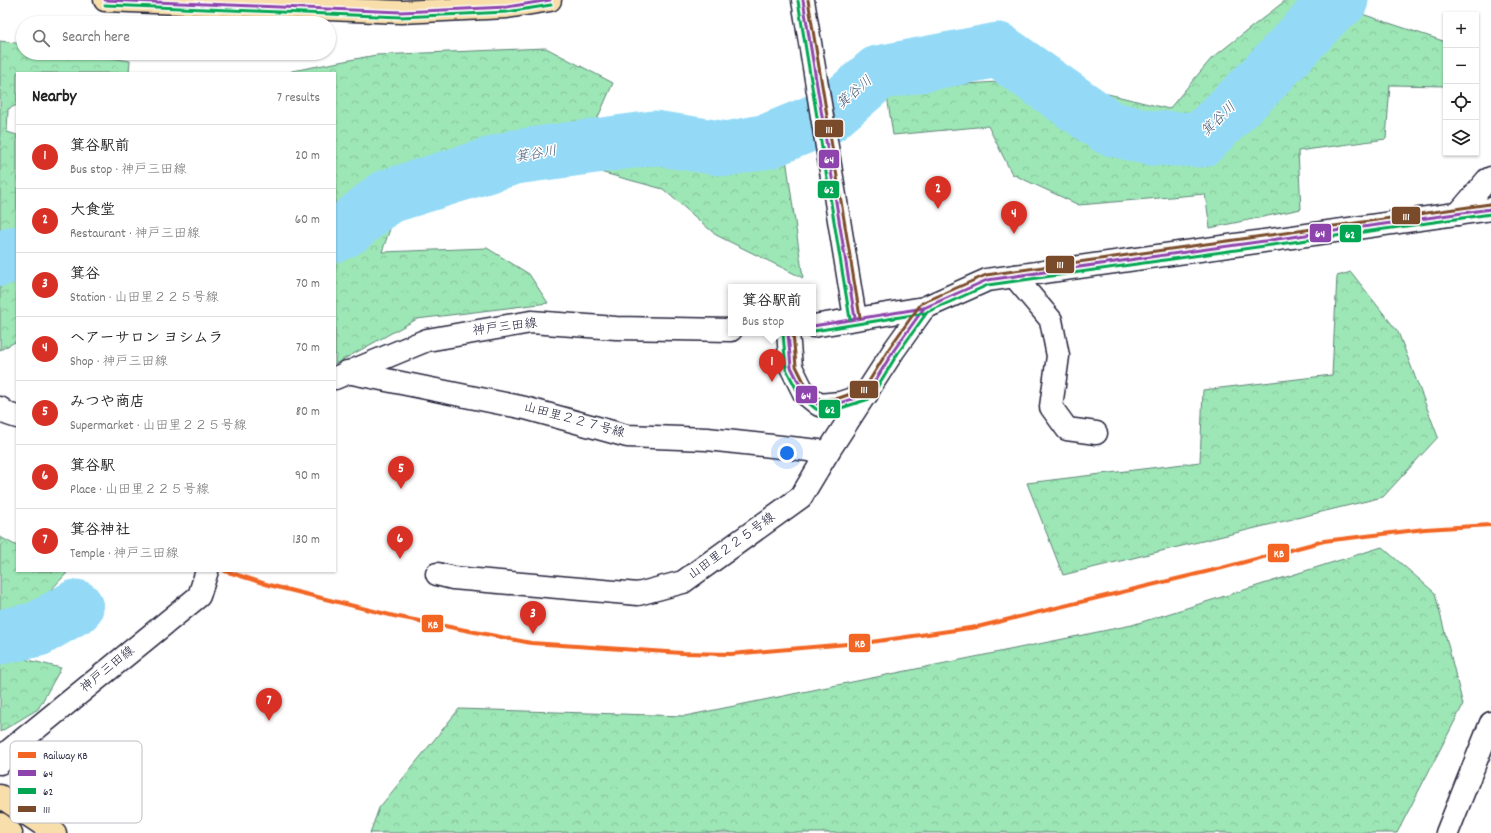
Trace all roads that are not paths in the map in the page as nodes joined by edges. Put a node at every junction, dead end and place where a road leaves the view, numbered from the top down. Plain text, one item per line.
1 (105, 0) edge
2 (550, 0) edge
3 (803, 0) edge
4 (1491, 178) edge
5 (1491, 209) edge
6 (1458, 214) junction
7 (1014, 276) junction
8 (924, 308) junction
9 (856, 318) junction
10 (816, 325) edge
11 (728, 330) edge
12 (788, 336) edge
13 (341, 375) edge
14 (866, 394) junction
15 (0, 408) edge
16 (16, 417) edge
17 (1096, 433) dead end
18 (828, 452) junction
19 (207, 572) edge
20 (436, 574) dead end
21 (1491, 723) edge
22 (21, 741) edge
23 (10, 750) edge
24 (0, 763) edge
25 (0, 796) edge
26 (10, 803) edge
27 (40, 823) edge
28 (0, 824) edge
29 (12, 833) edge
30 (55, 833) edge
31 (1448, 833) edge

1 - 2 highway
3 - 9 street
4 - 6 street
5 - 6 street
6 - 7 street
7 - 8 street
7 - 17 street
8 - 9 street
8 - 14 street, 山田里２２５号線
9 - 10 street
11 - 13 street, 神戸三田線
12 - 14 street
13 - 18 street, 山田里２２７号線
14 - 18 street, 山田里２２５号線
15 - 16 street
18 - 20 street, 山田里２２５号線
19 - 22 street, 神戸三田線
21 - 31 street
23 - 24 street, 神戸三田線
25 - 26 highway
27 - 30 highway
28 - 29 highway

